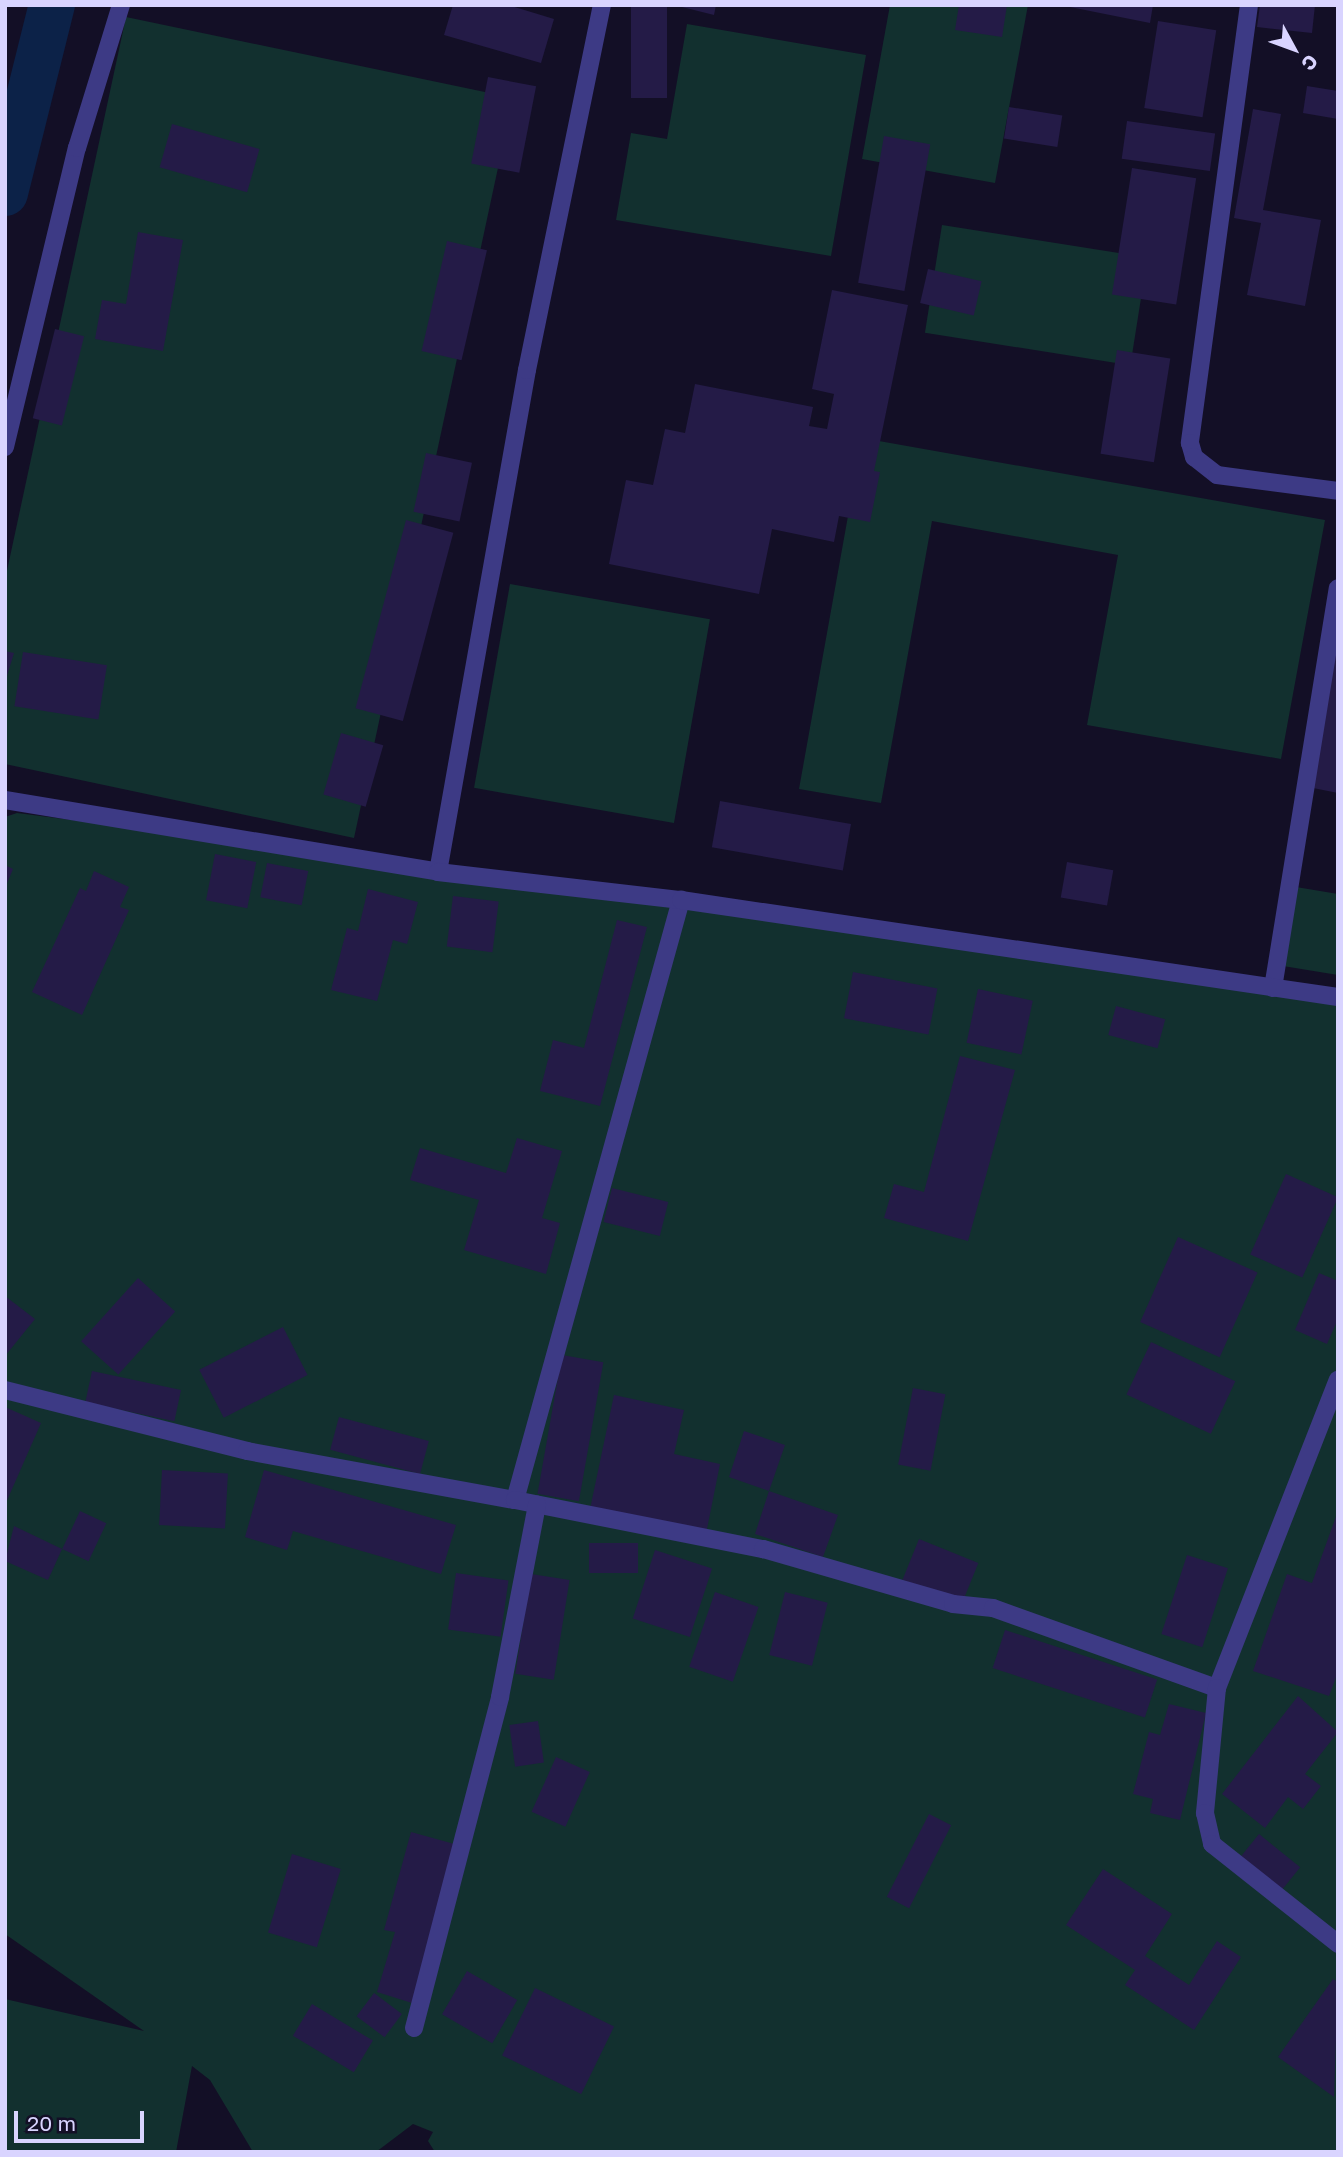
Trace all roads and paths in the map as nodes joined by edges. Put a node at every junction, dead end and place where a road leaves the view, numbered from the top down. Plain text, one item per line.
1 (121, 5) edge
2 (601, 5) edge
3 (1249, 5) edge
4 (5, 447) edge
5 (1338, 491) edge
6 (1338, 588) edge
7 (5, 800) edge
8 (438, 872) junction
9 (681, 900) junction
10 (1273, 988) junction
11 (1338, 997) edge
12 (1338, 1380) edge
13 (5, 1390) edge
14 (515, 1500) junction
15 (537, 1505) junction
16 (1217, 1688) junction
17 (1338, 1944) edge
18 (414, 2028) dead end

1 - 4 street
2 - 8 street
3 - 5 street
6 - 10 street
7 - 8 street
8 - 9 street
9 - 10 street
9 - 14 street
10 - 11 street
12 - 16 street
13 - 14 street
14 - 15 street
15 - 16 street
15 - 18 street
16 - 17 street

